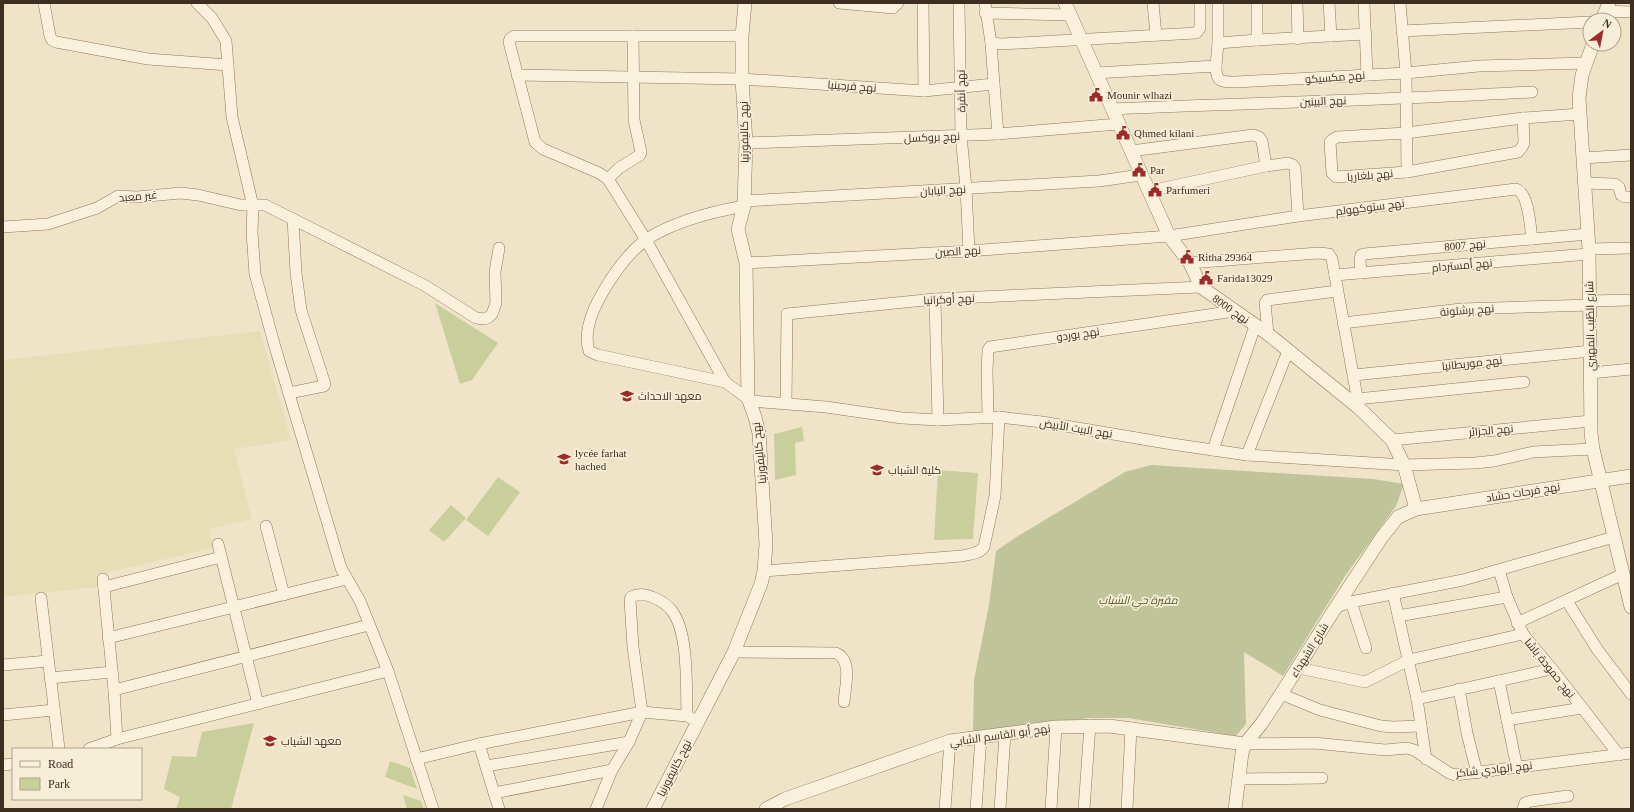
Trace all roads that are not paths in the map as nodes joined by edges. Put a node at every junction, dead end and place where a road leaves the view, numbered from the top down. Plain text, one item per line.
1 (44, 3) edge
2 (197, 3) edge
3 (745, 3) edge
4 (839, 3) edge
5 (898, 3) edge
6 (923, 3) edge
7 (959, 3) edge
8 (1153, 3) edge
9 (1200, 3) edge
10 (1218, 3) edge
11 (1257, 3) edge
12 (1297, 3) edge
13 (1329, 3) edge
14 (1364, 3) edge
15 (1400, 3) edge
16 (985, 8) edge
17 (1068, 9) edge
18 (1605, 11) edge
19 (1631, 12) edge
20 (1582, 22) edge
21 (1402, 31) junction
22 (1366, 34) junction
23 (1156, 35) junction
24 (633, 36) junction
25 (742, 36) junction
26 (1332, 36) junction
27 (1081, 39) junction
28 (1298, 39) junction
29 (1257, 40) junction
30 (991, 43) junction
31 (1218, 44) junction
32 (1591, 52) edge
33 (1586, 63) junction
34 (228, 65) junction
35 (1216, 66) junction
36 (1096, 73) junction
37 (1406, 73) junction
38 (517, 75) junction
39 (1367, 75) junction
40 (634, 77) junction
41 (742, 79) junction
42 (994, 84) junction
43 (961, 88) junction
44 (924, 91) junction
45 (1532, 92) dead end
46 (1406, 100) junction
47 (1113, 109) junction
48 (1580, 114) junction
49 (1523, 118) junction
50 (1118, 124) junction
51 (1406, 133) junction
52 (998, 134) junction
53 (961, 136) junction
54 (746, 144) junction
55 (1131, 151) junction
56 (1631, 155) edge
57 (1583, 158) junction
58 (1266, 166) junction
59 (1407, 172) junction
60 (1142, 175) junction
61 (608, 179) junction
62 (1584, 183) junction
63 (966, 188) junction
64 (1150, 191) junction
65 (1631, 197) edge
66 (744, 204) junction
67 (253, 206) junction
68 (1298, 216) junction
69 (293, 219) junction
70 (3, 227) edge
71 (1588, 234) junction
72 (1169, 236) junction
73 (1532, 239) junction
74 (646, 240) junction
75 (499, 248) dead end
76 (1631, 248) edge
77 (969, 251) junction
78 (1589, 251) junction
79 (746, 263) junction
80 (1190, 263) junction
81 (1361, 273) junction
82 (1335, 275) junction
83 (1201, 288) junction
84 (1338, 291) junction
85 (935, 299) junction
86 (1631, 300) edge
87 (1590, 303) junction
88 (1235, 311) junction
89 (1343, 323) junction
90 (1255, 326) junction
91 (1268, 334) junction
92 (1288, 351) junction
93 (1591, 351) junction
94 (1631, 369) edge
95 (1591, 373) junction
96 (1354, 375) junction
97 (725, 382) junction
98 (1524, 382) dead end
99 (289, 393) junction
100 (748, 398) junction
101 (786, 403) junction
102 (1358, 403) junction
103 (988, 416) junction
104 (999, 416) junction
105 (938, 420) junction
106 (1591, 421) junction
107 (1392, 440) junction
108 (1592, 449) junction
109 (1213, 450) junction
110 (1248, 455) junction
111 (1404, 465) junction
112 (1631, 476) edge
113 (1600, 481) junction
114 (1416, 509) junction
115 (266, 526) dead end
116 (1614, 537) junction
117 (218, 544) dead end
118 (221, 557) junction
119 (1499, 570) junction
120 (764, 571) junction
121 (1623, 574) junction
122 (347, 579) junction
123 (1393, 593) junction
124 (284, 595) junction
125 (1507, 597) junction
126 (41, 598) dead end
127 (1567, 601) junction
128 (1351, 602) junction
129 (1631, 606) edge
130 (234, 607) junction
131 (1336, 607) junction
132 (1398, 616) junction
133 (1517, 623) junction
134 (369, 625) junction
135 (1523, 634) junction
136 (108, 638) junction
137 (1366, 648) dead end
138 (734, 652) junction
139 (246, 656) junction
140 (1409, 660) junction
141 (48, 661) junction
142 (3, 665) edge
143 (1299, 668) junction
144 (1552, 669) junction
145 (388, 671) junction
146 (112, 672) junction
147 (50, 678) junction
148 (1499, 681) junction
149 (1459, 689) junction
150 (114, 690) junction
151 (1281, 694) junction
152 (1631, 694) edge
153 (1417, 698) junction
154 (844, 702) dead end
155 (258, 704) junction
156 (1582, 708) junction
157 (54, 710) junction
158 (642, 712) junction
159 (3, 716) edge
160 (692, 719) junction
161 (1507, 720) junction
162 (1090, 725) junction
163 (1421, 726) junction
164 (1056, 727) junction
165 (1131, 728) junction
166 (1005, 734) junction
167 (981, 737) junction
168 (116, 739) junction
169 (950, 741) junction
170 (629, 742) junction
171 (479, 744) junction
172 (1245, 744) junction
173 (59, 748) edge
174 (91, 748) edge
175 (1631, 753) edge
176 (1619, 755) junction
177 (416, 759) junction
178 (1426, 759) junction
179 (486, 766) junction
180 (1517, 768) junction
181 (612, 770) junction
182 (1476, 773) junction
183 (1322, 778) dead end
184 (1239, 779) junction
185 (494, 793) junction
186 (1568, 796) dead end
187 (785, 804) edge
188 (432, 809) edge
189 (499, 809) edge
190 (596, 809) edge
191 (653, 809) edge
192 (766, 809) edge
193 (946, 809) edge
194 (976, 809) edge
195 (1000, 809) edge
196 (1051, 809) edge
197 (1084, 809) edge
198 (1128, 809) edge
199 (1235, 809) edge
200 (1523, 809) edge

1 - 34 street
2 - 34 street
3 - 25 street, نهح كاليفورنيا
4 - 5 street
6 - 44 street
7 - 43 street, نهج أنقرة
8 - 23 street
9 - 23 street
10 - 31 street
11 - 29 street
12 - 28 street
13 - 26 street
14 - 22 street
15 - 21 street, نهج بلغاريا
16 - 17 street
16 - 30 street
17 - 27 street, نهج 8000
18 - 19 street
20 - 21 street
21 - 37 street, نهج بلغاريا
22 - 26 street
22 - 39 street
23 - 27 street
24 - 25 street
24 - 38 street
24 - 40 street
25 - 41 street, نهح كاليفورنيا
26 - 28 street
27 - 30 street
27 - 36 street, نهج 8000
28 - 29 street
29 - 31 street
30 - 42 street
31 - 35 street
32 - 33 street, شارع الطّيب المهيري
33 - 37 street, نهج مكسيكو
33 - 48 street, شارع الطّيب المهيري
34 - 67 street
35 - 36 street
35 - 39 street, نهج مكسيكو
36 - 47 street, نهج 8000
37 - 39 street, نهج مكسيكو
37 - 46 street, نهج بلغاريا
38 - 40 street, نهج فرجينيا
38 - 61 street
40 - 41 street, نهج فرجينيا
40 - 61 street
41 - 44 street, نهج فرجينيا
41 - 54 street, نهح كاليفورنيا
42 - 43 street, نهج فرجينيا
42 - 52 street
43 - 44 street, نهج فرجينيا
43 - 53 street, نهج أنقرة
45 - 46 street, نهج البينين
46 - 47 street, نهج البينين
46 - 51 street, نهج بلغاريا
47 - 50 street, نهج 8000
48 - 49 street, نهج بلغاريا
48 - 57 street, شارع الطّيب المهيري
49 - 51 street, نهج بلغاريا
49 - 59 street
50 - 52 street, نهج بروكسل
50 - 55 street, نهج 8000
51 - 59 street, نهج بلغاريا
51 - 59 street, نهج بلغاريا
52 - 53 street, نهج بروكسل
53 - 54 street, نهج بروكسل
53 - 63 street, نهج أنقرة
54 - 66 street, نهح كاليفورنيا
55 - 58 street
55 - 60 street, نهج 8000
56 - 57 street
57 - 62 street, شارع الطّيب المهيري
58 - 64 street
58 - 68 street
60 - 63 street, نهج اليابان
60 - 64 street, نهج 8000
61 - 74 street
62 - 65 street
62 - 71 street, شارع الطّيب المهيري
63 - 66 street, نهج اليابان
63 - 77 street, نهج أنقرة
64 - 72 street, نهج 8000
66 - 74 street, نهج اليابان
66 - 79 street, نهح كاليفورنيا
67 - 69 street, غير معبد
67 - 70 street, غير معبد
67 - 99 street
68 - 72 street, نهج ستوكهولم
68 - 73 street, نهج ستوكهولم
69 - 75 street, غير معبد
69 - 99 street
71 - 73 street, نهج 8007
71 - 78 street, شارع الطّيب المهيري
72 - 77 street, نهج الصين
72 - 80 street, نهج 8000
73 - 81 street, نهج 8007
74 - 97 street
74 - 97 street, نهج اليابان
76 - 78 street, نهج أمستردام
77 - 79 street, نهج الصين
78 - 81 street, نهج أمستردام
78 - 87 street, شارع الطّيب المهيري
79 - 100 street, نهح كاليفورنيا
80 - 82 street
80 - 83 street, نهج 8000
81 - 82 street, نهج أمستردام
82 - 84 street
83 - 85 street, نهج أوكرانيا
83 - 88 street, نهج 8000
84 - 89 street
84 - 91 street
85 - 101 street, نهج أوكرانيا
85 - 105 street
86 - 87 street, نهج برشلونة
87 - 89 street, نهج برشلونة
87 - 93 street, شارع الطّيب المهيري
88 - 90 street, نهج 8000
88 - 103 street, نهج بوردو
89 - 96 street
90 - 91 street, نهج 8000
90 - 109 street
91 - 92 street, نهج 8000
92 - 102 street, نهج 8000
92 - 110 street
93 - 95 street, شارع الطّيب المهيري
93 - 96 street, نهج موريطانيا
94 - 95 street
95 - 106 street, شارع الطّيب المهيري
96 - 102 street
97 - 100 street
98 - 102 street
99 - 122 street
100 - 101 street, نهج البيت الأبيض
100 - 120 street, نهح كاليفورنيا
101 - 105 street, نهج البيت الأبيض
102 - 107 street, نهج 8000
103 - 104 street, نهج البيت الأبيض
103 - 105 street, نهج البيت الأبيض
104 - 109 street, نهج البيت الأبيض
104 - 120 street
106 - 107 street, نهج الجزائر
106 - 108 street, شارع الطّيب المهيري
107 - 111 street, نهج 8000
108 - 111 street, نهج البيت الأبيض
108 - 113 street, شارع الطّيب المهيري
109 - 110 street, نهج البيت الأبيض
110 - 111 street, نهج البيت الأبيض
111 - 114 street, نهج 8000
112 - 113 street, نهج فرحات حشاد
113 - 114 street, نهج فرحات حشاد
113 - 116 street, شارع الطّيب المهيري
114 - 131 street, شارع الشهداء
115 - 124 street
116 - 119 street
116 - 121 street, شارع الطّيب المهيري
117 - 118 street
118 - 130 street
118 - 136 street
119 - 123 street
119 - 125 street, نهج حمودة باشا
120 - 138 street, نهح كاليفورنيا
121 - 127 street
121 - 129 street, شارع الطّيب المهيري
122 - 124 street
122 - 134 street
123 - 128 street
123 - 132 street
124 - 130 street
125 - 132 street
125 - 133 street, نهج حمودة باشا
126 - 141 street
127 - 133 street
127 - 152 street
128 - 131 street
128 - 137 street
130 - 136 street
130 - 139 street
131 - 143 street, شارع الشهداء
132 - 140 street
133 - 135 street, نهج حمودة باشا
134 - 139 street
134 - 145 street
135 - 140 street
135 - 144 street, نهج حمودة باشا
136 - 146 street
138 - 154 street
138 - 160 street, نهح كاليفورنيا
139 - 150 street
139 - 155 street
140 - 143 street
140 - 153 street
141 - 142 street
141 - 147 street
143 - 151 street, شارع الشهداء
144 - 148 street
144 - 156 street, نهج حمودة باشا
145 - 155 street
145 - 177 street
146 - 147 street
146 - 150 street
147 - 157 street
148 - 149 street
148 - 161 street
149 - 153 street
149 - 182 street
150 - 168 street
151 - 163 street
151 - 172 street, شارع الشهداء
153 - 163 street
155 - 168 street
156 - 161 street
156 - 176 street, نهج حمودة باشا
157 - 159 street
157 - 173 street
158 - 160 street
158 - 160 street
158 - 170 street
158 - 171 street
160 - 191 street, نهح كاليفورنيا
161 - 180 street
162 - 164 street, نهج أبو القاسم الشابي
162 - 165 street, نهج أبو القاسم الشابي
162 - 197 street
163 - 178 street
164 - 166 street, نهج أبو القاسم الشابي
164 - 196 street
165 - 172 street, نهج أبو القاسم الشابي
165 - 198 street
166 - 167 street, نهج أبو القاسم الشابي
166 - 195 street
167 - 169 street, نهج أبو القاسم الشابي
167 - 194 street
168 - 174 street
169 - 187 street, نهج أبو القاسم الشابي
169 - 193 street
170 - 179 street
170 - 181 street
171 - 177 street
171 - 179 street
172 - 178 street, نهج الهادي شاكر
172 - 184 street, شارع الشهداء
175 - 176 street, نهج الهادي شاكر
176 - 180 street, نهج الهادي شاكر
177 - 188 street
178 - 182 street, نهج الهادي شاكر
179 - 185 street
180 - 182 street, نهج الهادي شاكر
181 - 185 street
181 - 190 street
183 - 184 street
184 - 199 street, شارع الشهداء
185 - 189 street
186 - 200 street
187 - 192 street, نهج أبو القاسم الشابي

